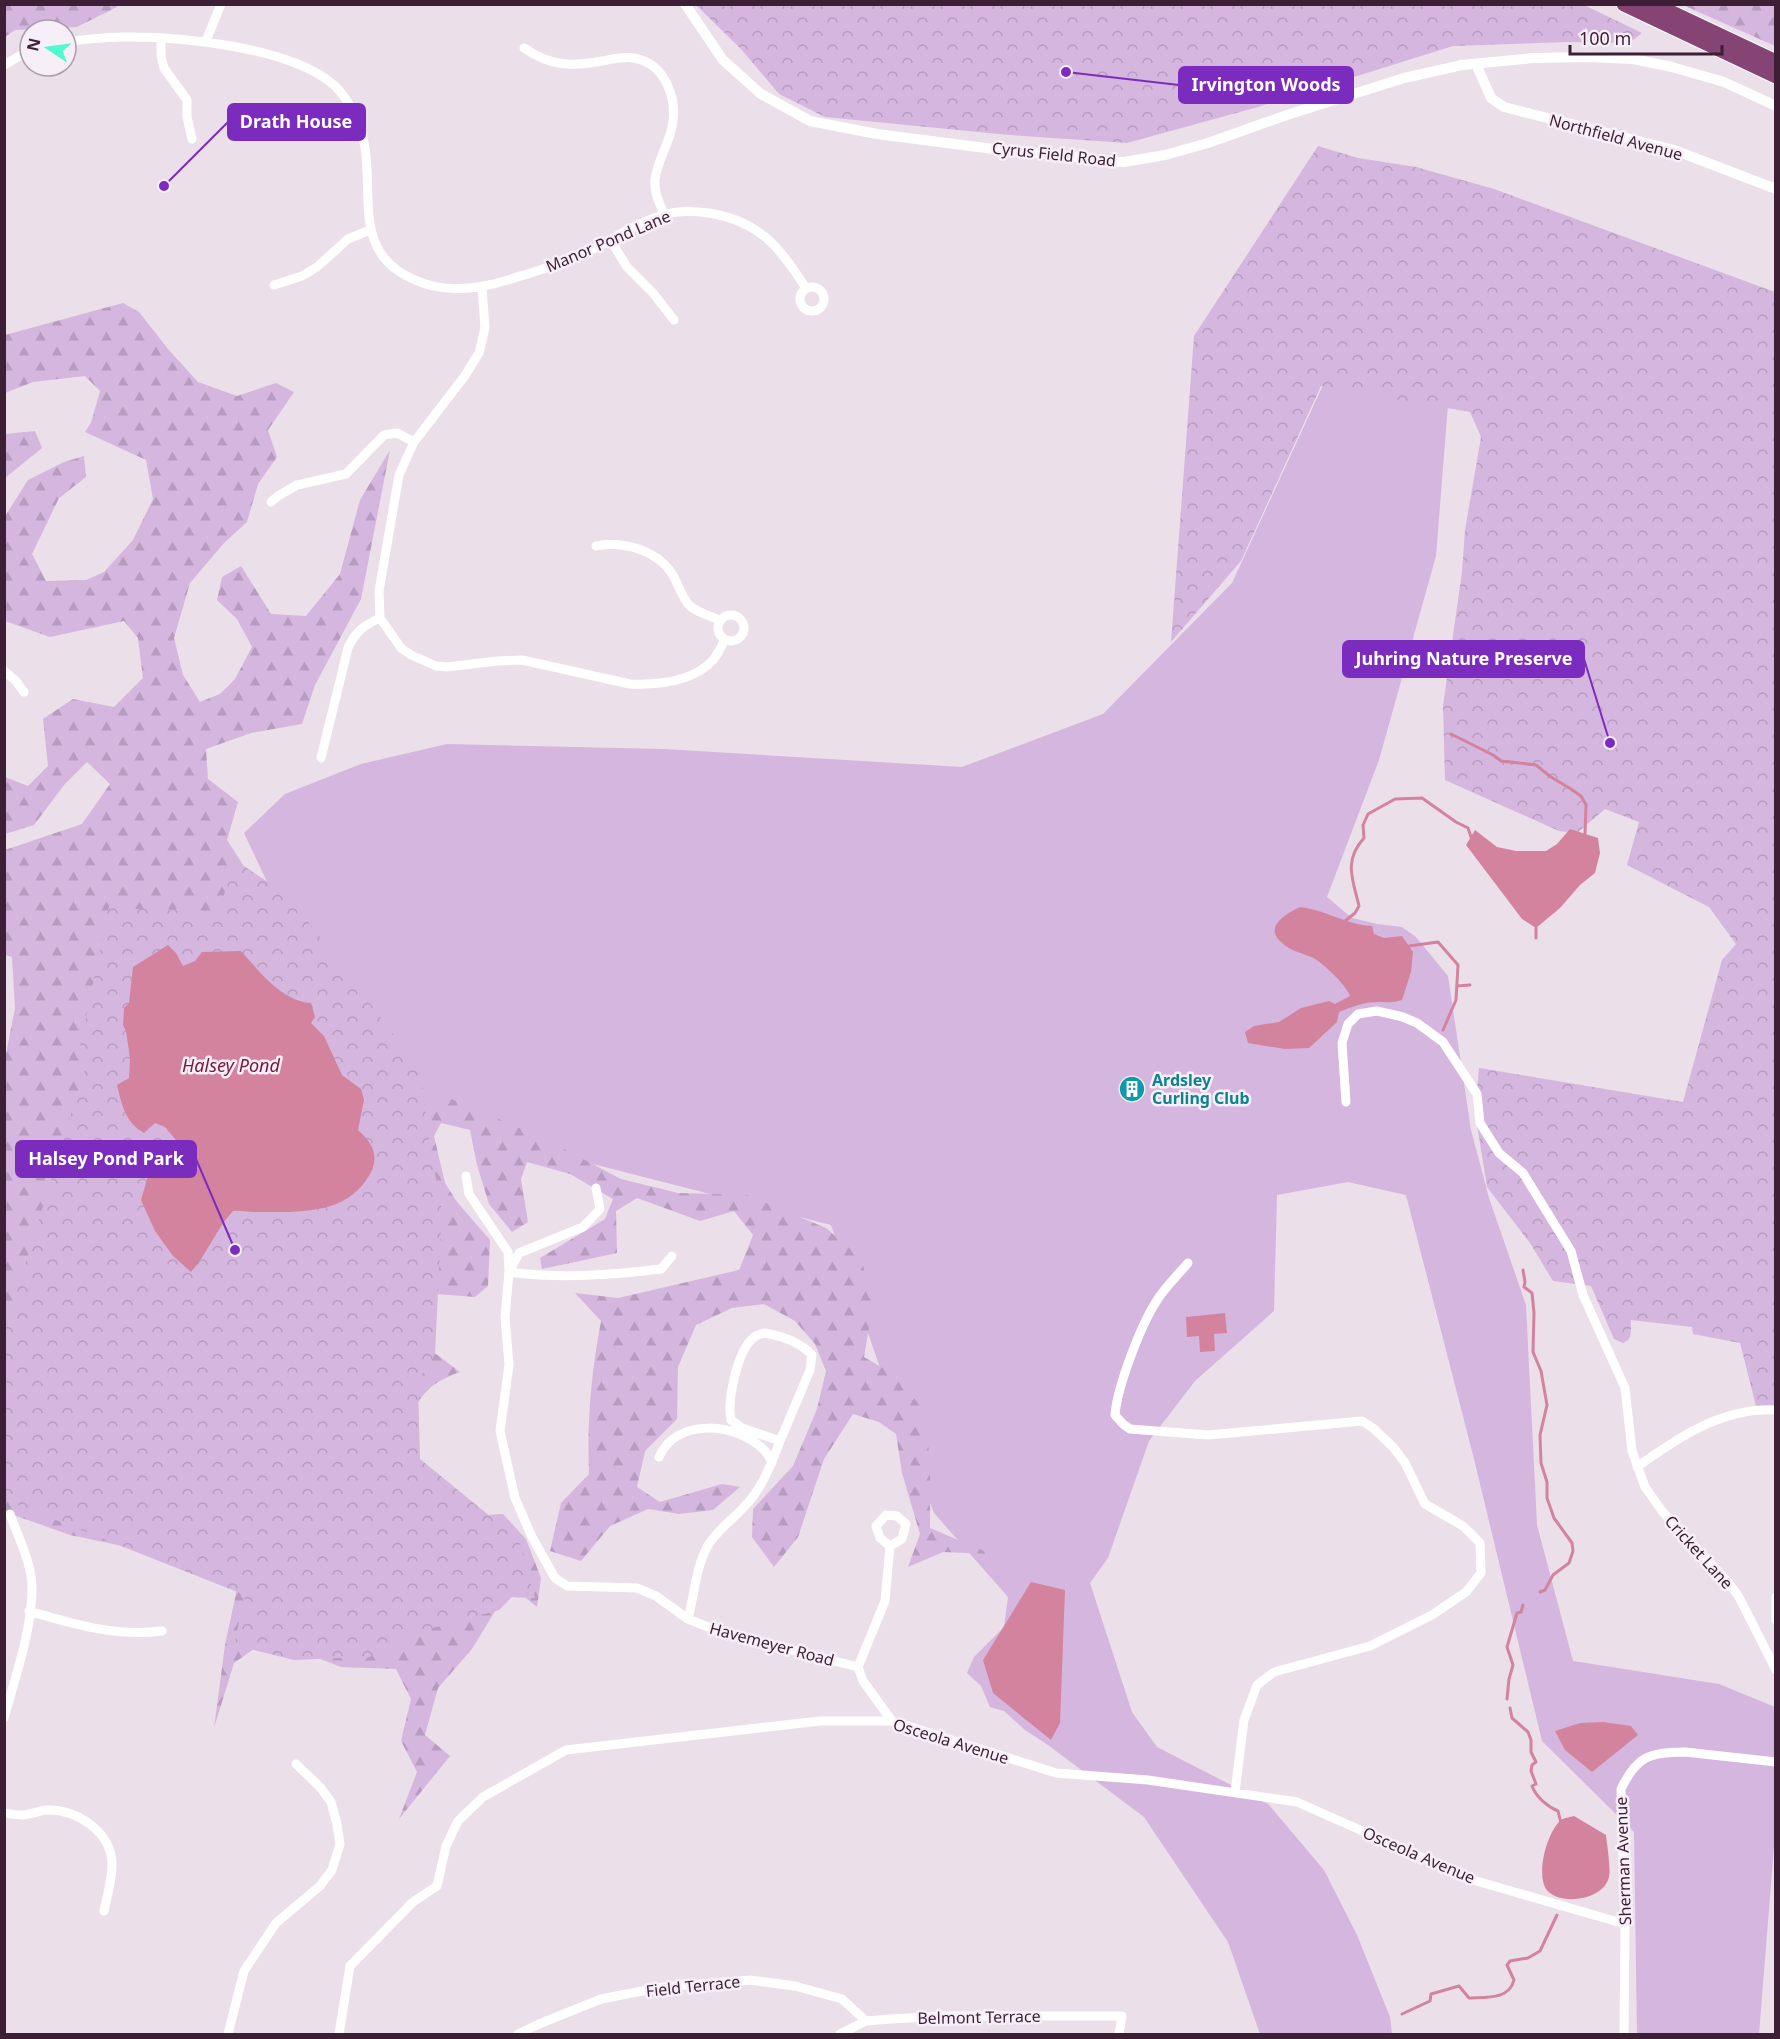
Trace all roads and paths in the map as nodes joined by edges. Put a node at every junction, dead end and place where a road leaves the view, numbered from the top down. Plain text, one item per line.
1 (222, 4) edge
2 (685, 4) edge
3 (1624, 4) edge
4 (1653, 4) edge
5 (161, 38) junction
6 (78, 40) edge
7 (206, 41) junction
8 (524, 48) dead end
9 (18, 57) edge
10 (1776, 62) edge
11 (1476, 64) junction
12 (4, 65) edge
13 (1776, 76) edge
14 (1776, 106) edge
15 (192, 139) dead end
16 (1776, 189) edge
17 (664, 214) junction
18 (370, 230) junction
19 (610, 239) junction
20 (274, 285) dead end
21 (482, 287) junction
22 (805, 288) dead end
23 (674, 320) dead end
24 (414, 442) junction
25 (271, 502) dead end
26 (596, 546) dead end
27 (381, 618) junction
28 (720, 620) junction
29 (725, 640) junction
30 (4, 671) edge
31 (24, 692) dead end
32 (321, 758) dead end
33 (1346, 1102) dead end
34 (466, 1176) dead end
35 (596, 1188) dead end
36 (672, 1256) dead end
37 (1188, 1263) dead end
38 (509, 1272) junction
39 (1776, 1410) edge
40 (780, 1440) junction
41 (659, 1457) dead end
42 (772, 1463) junction
43 (1637, 1467) junction
44 (10, 1514) dead end
45 (890, 1546) dead end
46 (1776, 1597) edge
47 (29, 1611) junction
48 (688, 1619) junction
49 (1776, 1620) edge
50 (162, 1631) dead end
51 (858, 1667) junction
52 (1776, 1670) edge
53 (4, 1718) edge
54 (892, 1721) junction
55 (1776, 1762) edge
56 (296, 1764) dead end
57 (1235, 1792) junction
58 (4, 1813) edge
59 (104, 1911) dead end
60 (1625, 1924) junction
61 (866, 2021) junction
62 (228, 2034) edge
63 (339, 2034) edge
64 (518, 2034) edge
65 (840, 2034) edge
66 (1119, 2034) edge
67 (1624, 2034) edge

1 - 7 street
2 - 11 street, Cyrus Field Road
3 - 13 highway
4 - 10 highway
5 - 6 street, Manor Pond Lane
5 - 7 street, Manor Pond Lane
5 - 15 street
7 - 18 street, Manor Pond Lane
8 - 17 street
9 - 12 street
11 - 14 street, Cyrus Field Road
11 - 16 street, Northfield Avenue
17 - 19 street, Manor Pond Lane
17 - 22 street, Manor Pond Lane
18 - 20 street
18 - 21 street, Manor Pond Lane
19 - 21 street, Manor Pond Lane
19 - 23 street
21 - 24 street
24 - 25 street
24 - 27 street
26 - 28 street
27 - 29 street
27 - 32 street
28 - 29 street
28 - 29 street
30 - 31 street
33 - 43 street, Cricket Lane
34 - 38 street, Havemeyer Road
35 - 38 street
36 - 38 street
37 - 57 street
38 - 48 street, Havemeyer Road
39 - 43 street
40 - 40 street
40 - 42 street
41 - 42 street
42 - 48 street
43 - 52 street, Cricket Lane
44 - 47 street
45 - 51 street
46 - 49 street
47 - 50 street
47 - 53 street
48 - 51 street, Havemeyer Road
51 - 54 street
54 - 57 street, Osceola Avenue
54 - 63 street, Osceola Avenue
55 - 60 street, Sherman Avenue
56 - 62 street
57 - 60 street, Osceola Avenue
58 - 59 street
60 - 67 street, Sherman Avenue
61 - 64 street, Field Terrace
61 - 65 street, Belmont Terrace
61 - 66 street, Belmont Terrace

